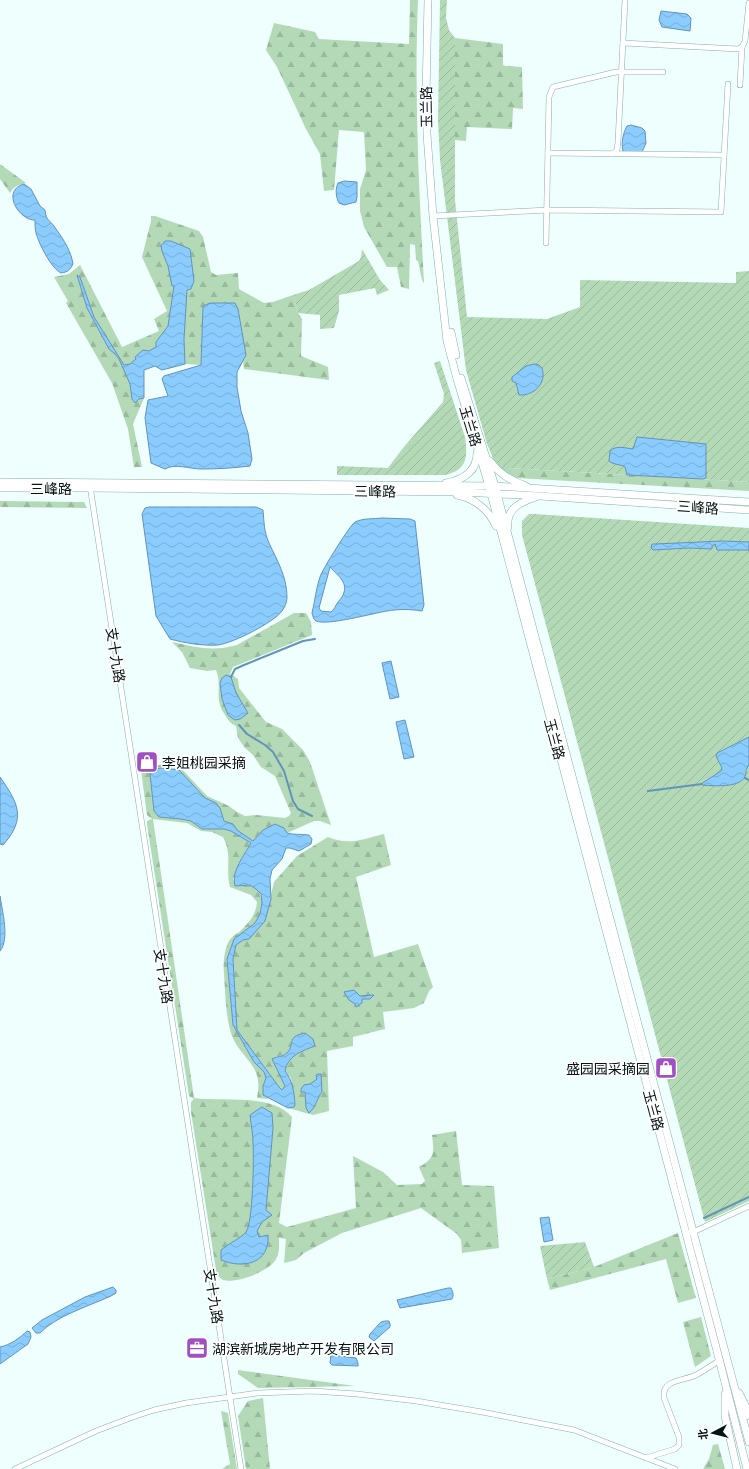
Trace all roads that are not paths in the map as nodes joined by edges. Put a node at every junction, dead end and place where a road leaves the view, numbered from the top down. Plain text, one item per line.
1 (428, 0) edge
2 (432, 0) edge
3 (625, 0) edge
4 (749, 3) edge
5 (623, 43) junction
6 (742, 47) junction
7 (622, 72) junction
8 (663, 72) dead end
9 (728, 84) dead end
10 (740, 85) dead end
11 (548, 153) junction
12 (612, 154) junction
13 (724, 155) junction
14 (547, 210) junction
15 (436, 216) junction
16 (546, 243) dead end
17 (477, 439) junction
18 (0, 482) edge
19 (90, 485) junction
20 (0, 488) edge
21 (436, 489) junction
22 (493, 490) junction
23 (540, 493) junction
24 (749, 502) edge
25 (749, 510) edge
26 (507, 545) junction
27 (749, 1206) edge
28 (690, 1234) junction
29 (720, 1360) junction
30 (729, 1381) junction
31 (230, 1397) junction
32 (749, 1416) edge
33 (749, 1442) edge
34 (646, 1458) junction
35 (15, 1469) edge
36 (241, 1469) edge
37 (675, 1469) edge
38 (737, 1469) edge
39 (747, 1469) edge

1 - 15 street, 玉兰路
2 - 15 street, 玉兰路
3 - 5 street
4 - 6 street
5 - 6 street
5 - 7 street
6 - 10 street
7 - 8 street
7 - 11 street
7 - 12 street
9 - 13 street
11 - 12 street
11 - 14 street
12 - 13 street
13 - 14 street
14 - 15 street
14 - 16 street
15 - 17 street, 玉兰路
17 - 21 street
17 - 22 street, 玉兰路
17 - 23 street
18 - 19 street, 三峰路
19 - 20 street, 三峰路
19 - 21 street, 三峰路
19 - 31 street, 支十九路
21 - 22 street, 三峰路
21 - 26 street
22 - 23 street, 三峰路
22 - 26 street, 玉兰路
23 - 24 street, 三峰路
23 - 25 street, 三峰路
23 - 26 street
26 - 28 street, 玉兰路
27 - 28 street
28 - 29 street, 玉兰路
28 - 30 street, 玉兰路
29 - 30 street, 玉兰路
29 - 34 street
30 - 32 street
30 - 33 street, 玉兰路
30 - 38 street
30 - 39 street, 玉兰路
31 - 34 street
31 - 35 street
31 - 36 street, 支十九路
34 - 37 street

